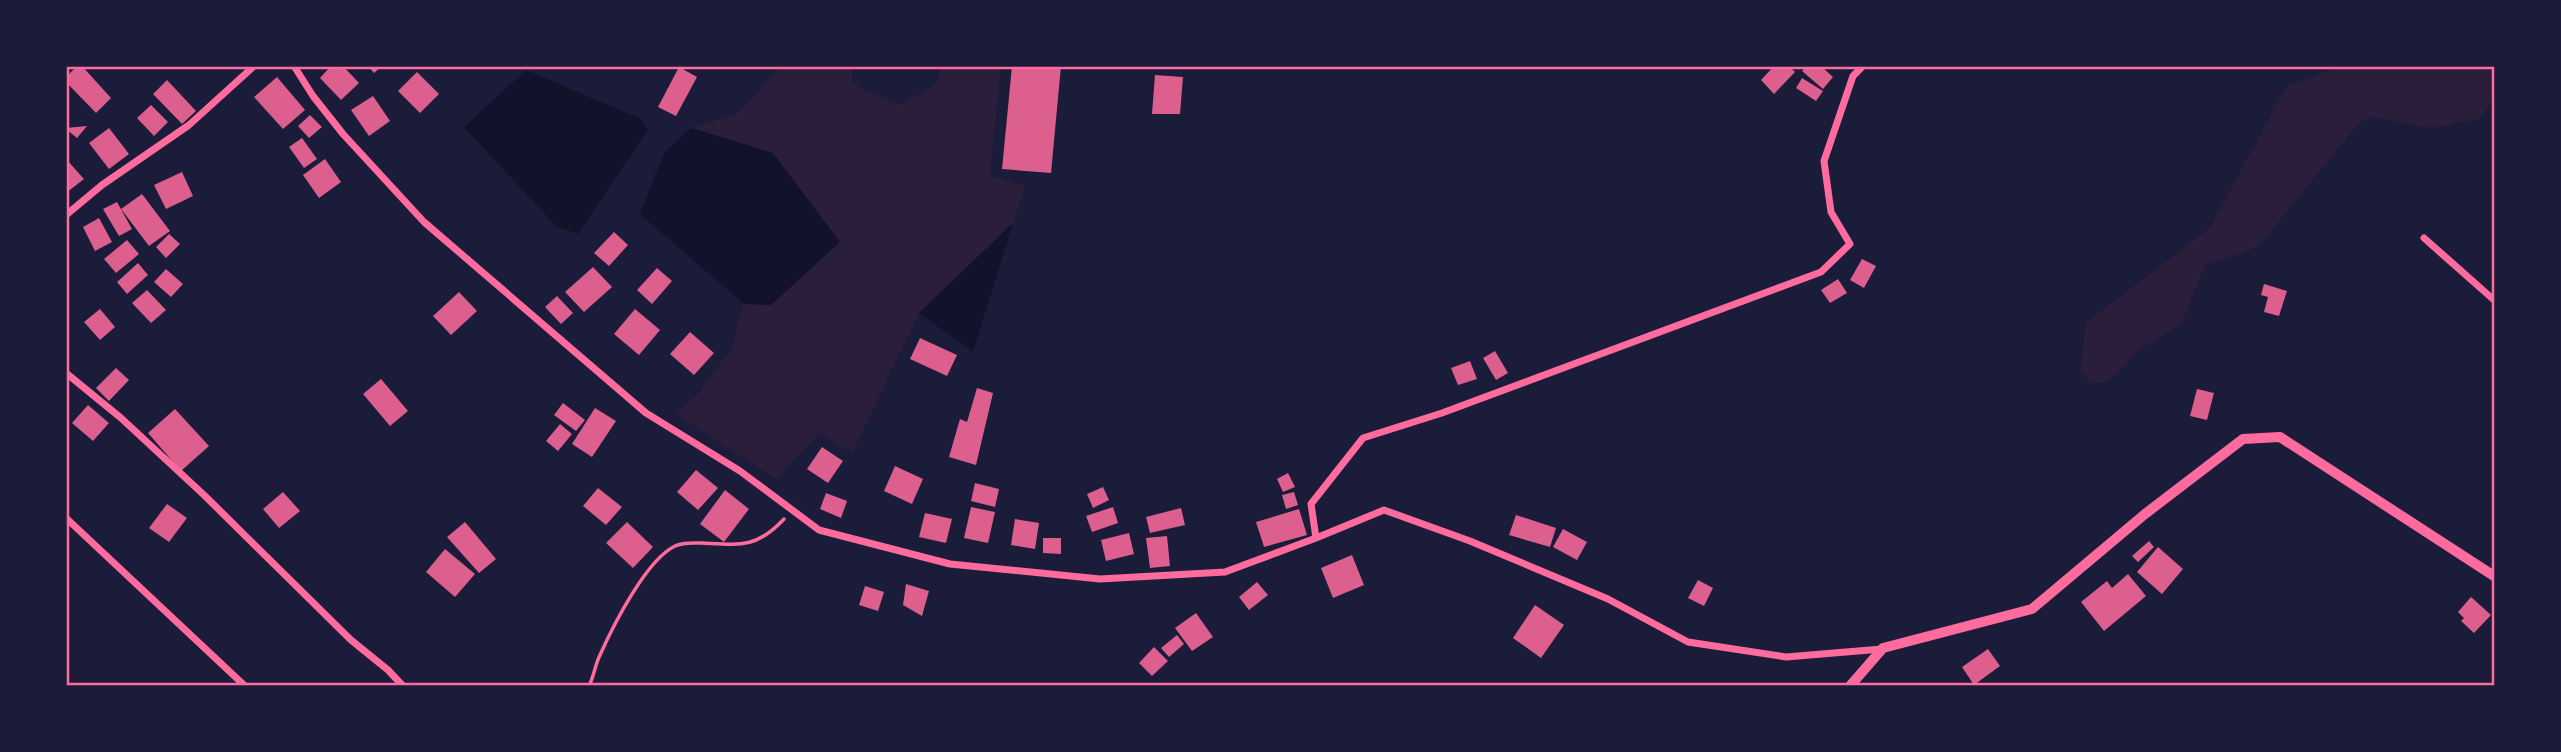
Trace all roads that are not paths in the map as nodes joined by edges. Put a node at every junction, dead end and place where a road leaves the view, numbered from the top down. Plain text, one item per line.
1 (254, 66) edge
2 (294, 66) edge
3 (1863, 66) edge
4 (66, 215) edge
5 (2424, 238) dead end
6 (2494, 300) edge
7 (66, 373) edge
8 (66, 518) edge
9 (1316, 538) junction
10 (2494, 576) edge
11 (1883, 649) junction
12 (245, 685) edge
13 (403, 685) edge
14 (1850, 685) edge

1 - 4 street
2 - 9 street
3 - 9 street
5 - 6 street
7 - 13 street
8 - 12 street
9 - 11 street
10 - 11 street
11 - 14 street

